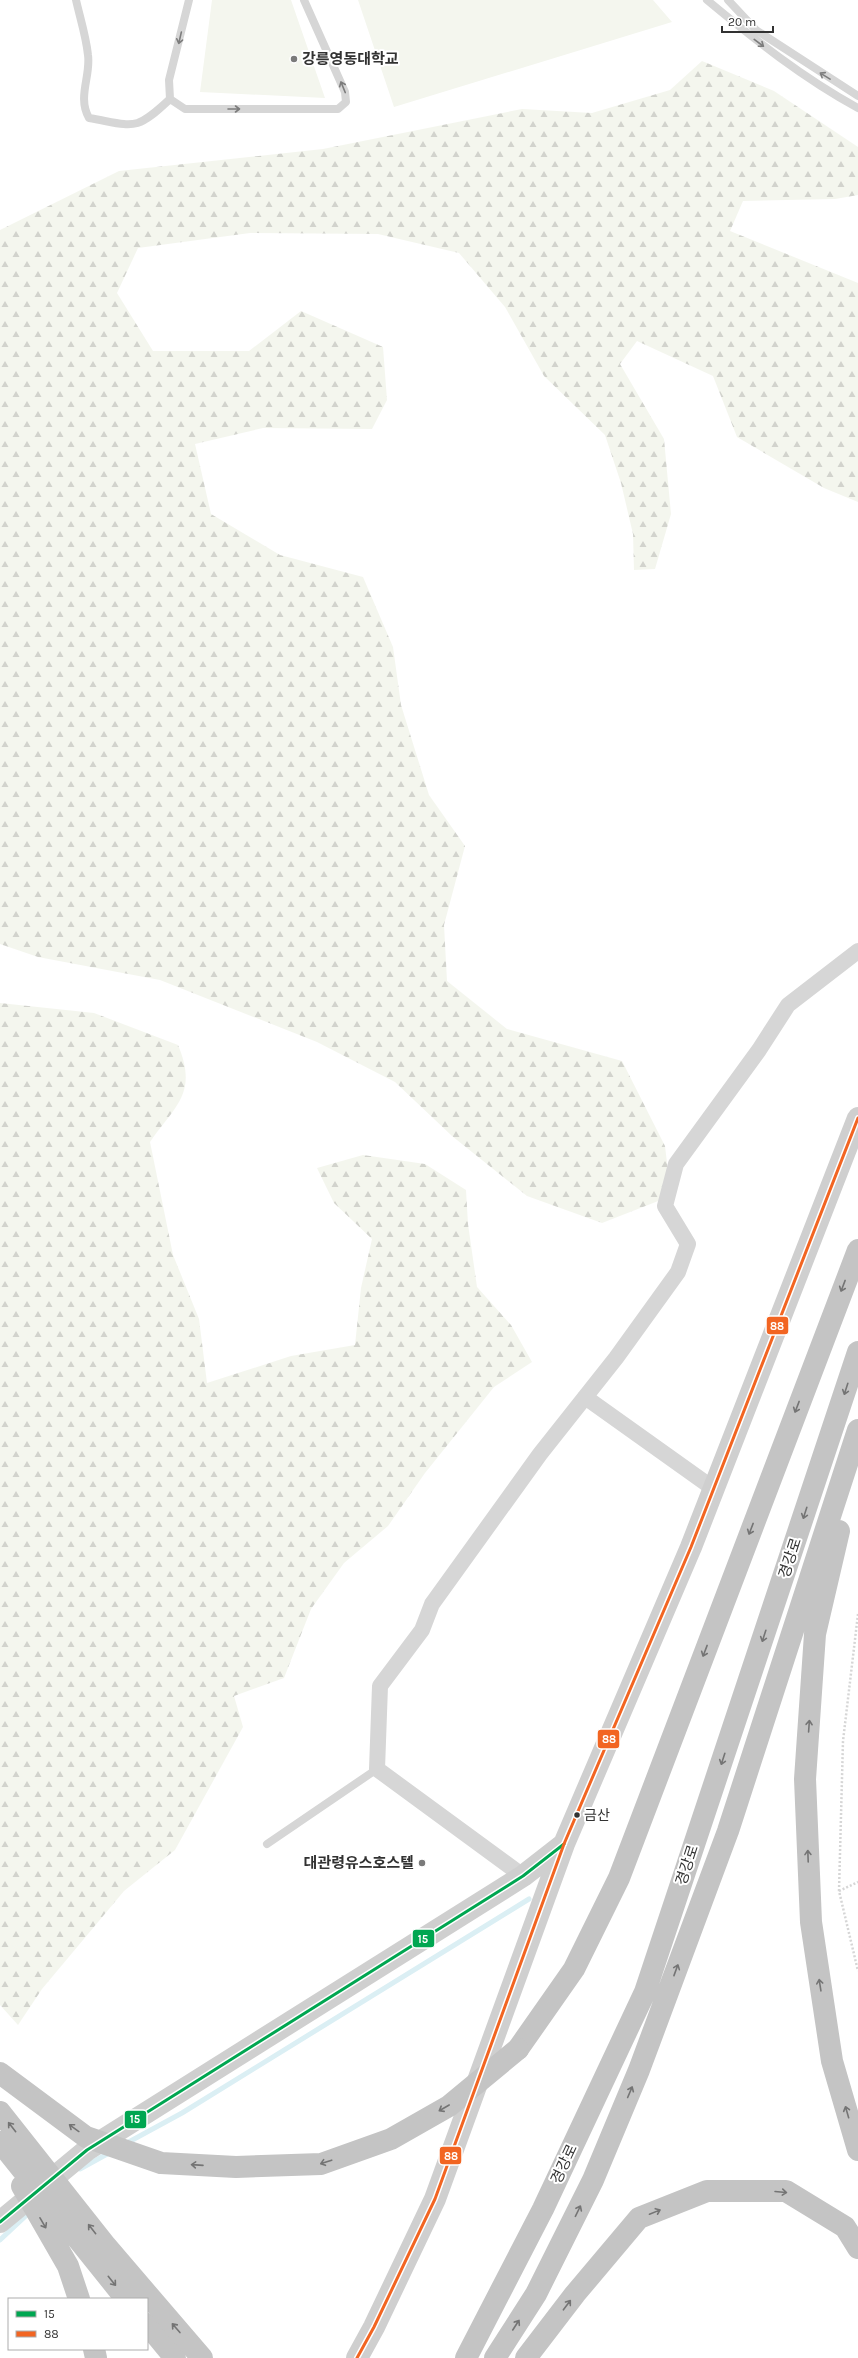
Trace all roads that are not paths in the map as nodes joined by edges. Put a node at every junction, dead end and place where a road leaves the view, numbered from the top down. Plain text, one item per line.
1 (84, 0) edge
2 (188, 0) edge
3 (304, 0) edge
4 (707, 0) edge
5 (728, 0) edge
6 (77, 4) edge
7 (858, 96) edge
8 (170, 99) junction
9 (857, 106) edge
10 (858, 950) edge
11 (858, 1118) edge
12 (858, 1250) edge
13 (858, 1352) edge
14 (585, 1397) junction
15 (858, 1430) edge
16 (858, 1453) edge
17 (714, 1489) junction
18 (377, 1769) junction
19 (267, 1844) dead end
20 (564, 1844) junction
21 (523, 1876) junction
22 (0, 2073) edge
23 (0, 2112) edge
24 (0, 2142) edge
25 (858, 2150) edge
26 (0, 2154) edge
27 (0, 2222) edge
28 (858, 2248) edge
29 (79, 2298) edge
30 (125, 2298) edge
31 (148, 2325) edge
32 (175, 2358) edge
33 (202, 2358) edge
34 (357, 2358) edge
35 (466, 2358) edge
36 (495, 2358) edge
37 (526, 2358) edge

1 - 6 lane
2 -> 8 lane
8 -> 3 lane
4 -> 9 lane
7 -> 5 lane
6 - 8 lane
10 - 14 street
11 - 17 street
12 -> 22 highway, bridge
13 -> 35 highway, 경강로
14 - 17 street
14 - 18 street
36 -> 15 highway, 경강로
25 -> 16 highway
17 - 20 street
18 - 19 lane
18 - 21 street
20 - 21 street
20 - 34 street
21 - 27 street
33 -> 23 highway, bridge
24 -> 30 highway, bridge
26 -> 29 highway, bridge
37 -> 28 highway
31 - 32 highway

